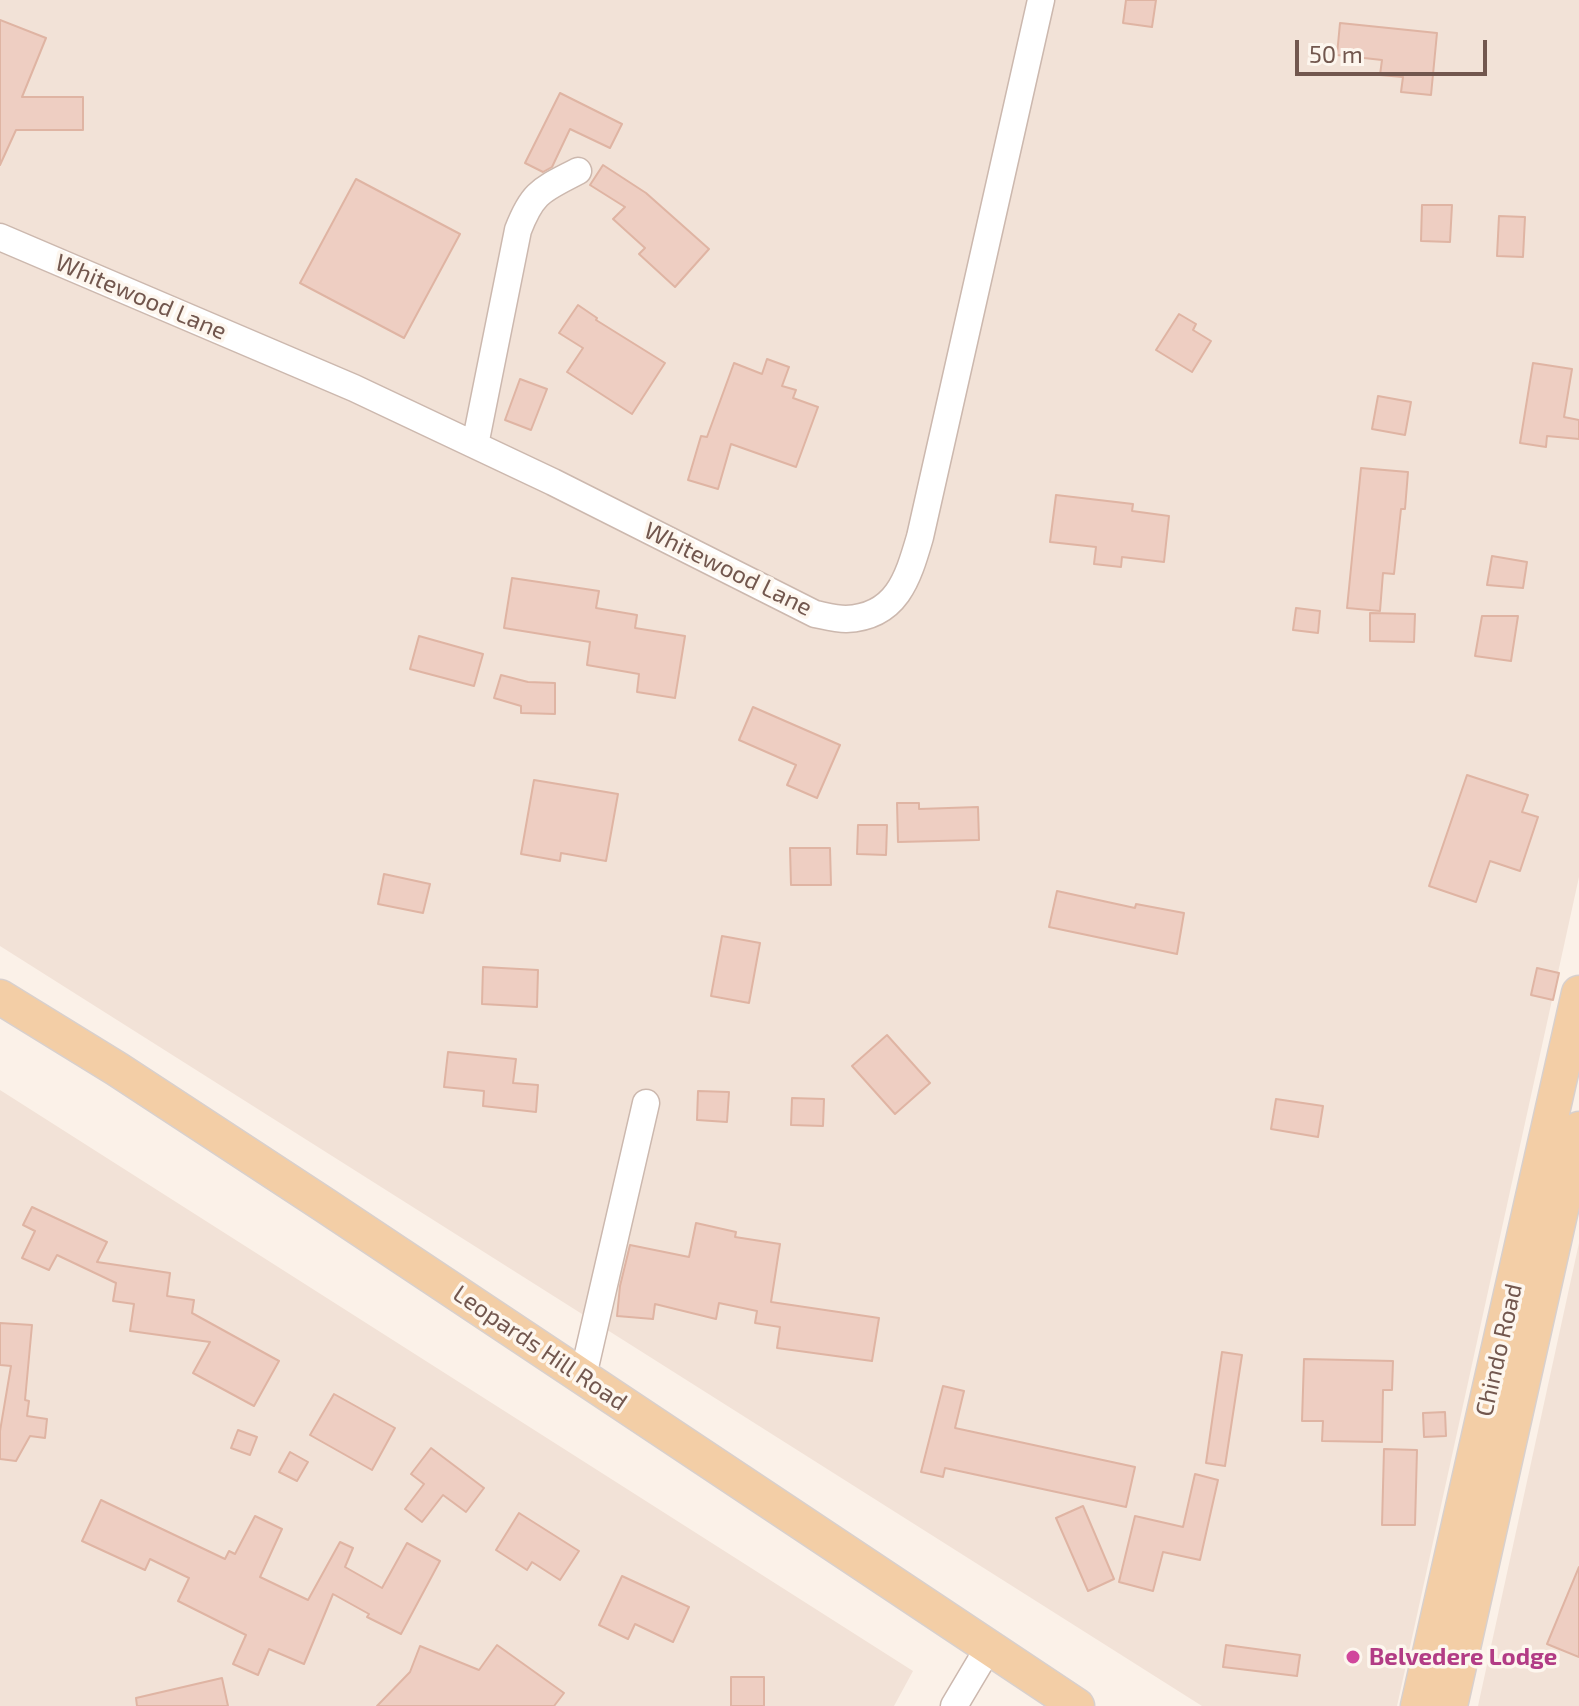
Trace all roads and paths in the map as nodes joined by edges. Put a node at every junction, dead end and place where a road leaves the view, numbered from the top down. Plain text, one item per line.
1 (1041, 0) edge
2 (578, 171) dead end
3 (0, 237) edge
4 (475, 445) junction
5 (1579, 993) edge
6 (0, 997) edge
7 (646, 1103) dead end
8 (1579, 1129) edge
9 (583, 1376) junction
10 (989, 1647) junction
11 (954, 1706) edge
12 (1077, 1706) edge
13 (1418, 1706) edge
14 (1450, 1706) edge

1 - 4 street, Whitewood Lane
2 - 4 street
3 - 4 street, Whitewood Lane
5 - 13 main road, Chindo Road
6 - 9 main road, Leopards Hill Road
7 - 9 street
8 - 14 main road, Chindo Road
9 - 10 main road, Leopards Hill Road
10 - 11 street
10 - 12 main road, Leopards Hill Road

